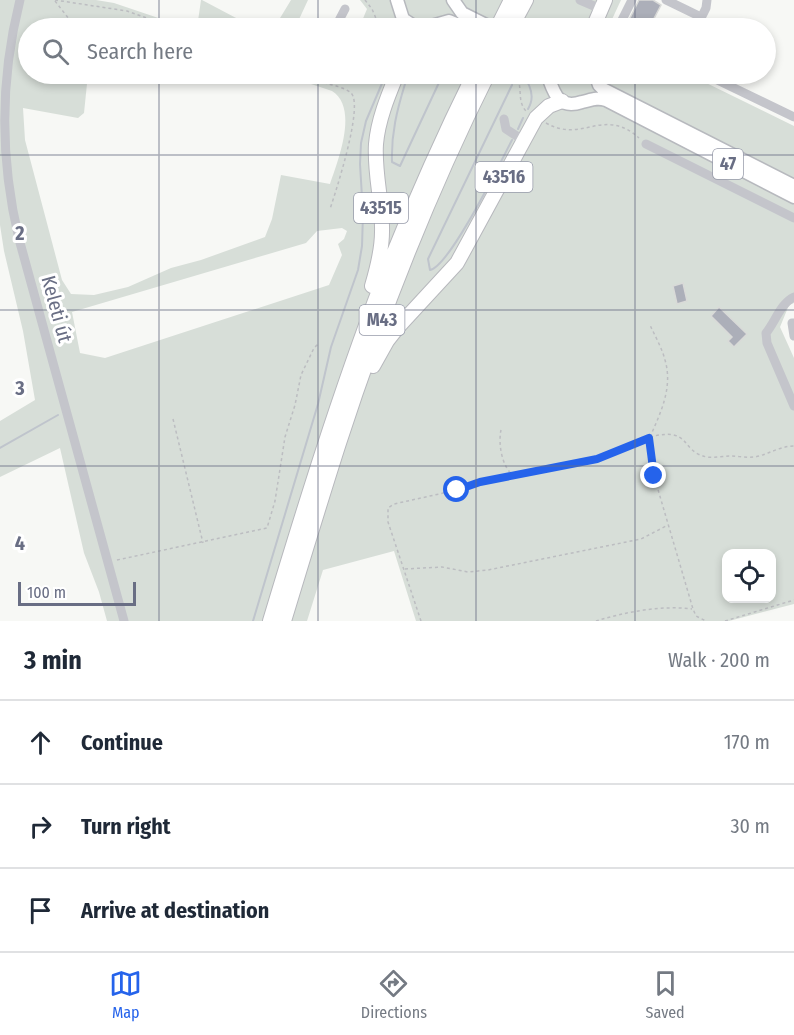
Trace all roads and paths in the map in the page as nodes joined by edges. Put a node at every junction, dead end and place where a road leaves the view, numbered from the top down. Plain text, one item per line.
1 (20, 0) edge
2 (365, 0) edge
3 (393, 0) edge
4 (445, 0) edge
5 (453, 0) edge
6 (580, 0) edge
7 (632, 0) edge
8 (666, 0) edge
9 (707, 0) edge
10 (517, 3) edge
11 (603, 5) edge
12 (345, 9) dead end
13 (701, 17) joint
14 (68, 18) edge
15 (146, 18) edge
16 (340, 18) edge
17 (376, 18) edge
18 (396, 18) edge
19 (402, 18) edge
20 (462, 18) edge
21 (472, 18) edge
22 (505, 18) edge
23 (513, 18) edge
24 (623, 18) edge
25 (324, 84) edge
26 (394, 84) edge
27 (478, 84) edge
28 (479, 84) edge
29 (520, 84) edge
30 (542, 84) edge
31 (550, 84) edge
32 (597, 84) edge
33 (607, 84) edge
34 (726, 84) edge
35 (557, 103) junction
36 (591, 103) junction
37 (794, 117) edge
38 (536, 118) junction
39 (504, 119) dead end
40 (664, 125) junction
41 (523, 140) junction
42 (646, 144) joint
43 (794, 186) edge
44 (794, 197) edge
45 (330, 209) dead end
46 (794, 218) edge
47 (794, 297) edge
48 (794, 323) edge
49 (650, 325) dead end
50 (794, 336) edge
51 (319, 343) dead end
52 (360, 344) junction
53 (794, 406) edge
54 (173, 419) dead end
55 (501, 430) dead end
56 (649, 438) junction
57 (339, 442) junction
58 (794, 446) edge
59 (513, 476) junction
60 (668, 525) junction
61 (203, 543) junction
62 (108, 562) junction
63 (404, 569) junction
64 (794, 600) edge
65 (693, 609) junction
66 (124, 621) edge
67 (270, 621) edge
68 (284, 621) edge
69 (421, 621) edge
70 (596, 621) edge
71 (706, 621) edge
72 (725, 621) edge

1 - 62 street, Keleti út
2 - 17 path
3 - 18 main road
3 - 19 main road
4 - 20 main road
5 - 21 main road
6 - 11 street
7 - 24 street
8 - 13 street
9 - 13 street
10 - 22 highway
10 - 23 highway
12 - 16 street
14 - 15 path
25 - 45 path
26 - 52 highway, 43515
27 - 52 highway, M43
28 - 57 highway, M43
29 - 38 path
30 - 35 main road
31 - 35 main road
32 - 36 main road, 47
33 - 40 main road, 47
34 - 37 street
35 - 36 main road, 47
35 - 38 highway, 43516
36 - 40 main road, 47
38 - 41 highway, 43516
38 - 42 path
39 - 41 street
40 - 43 main road, 47
40 - 44 main road, 47
41 - 57 highway, 43516
42 - 46 street
47 - 53 street
48 - 50 street
49 - 56 path
51 - 61 path
52 - 67 highway, M43
54 - 61 path
55 - 59 path
56 - 58 path
56 - 59 path
56 - 60 path
57 - 68 highway, M43
59 - 63 path
60 - 63 path
60 - 65 path
61 - 62 path
62 - 66 street, Keleti út
63 - 69 path
64 - 72 path
65 - 70 path
65 - 71 path

